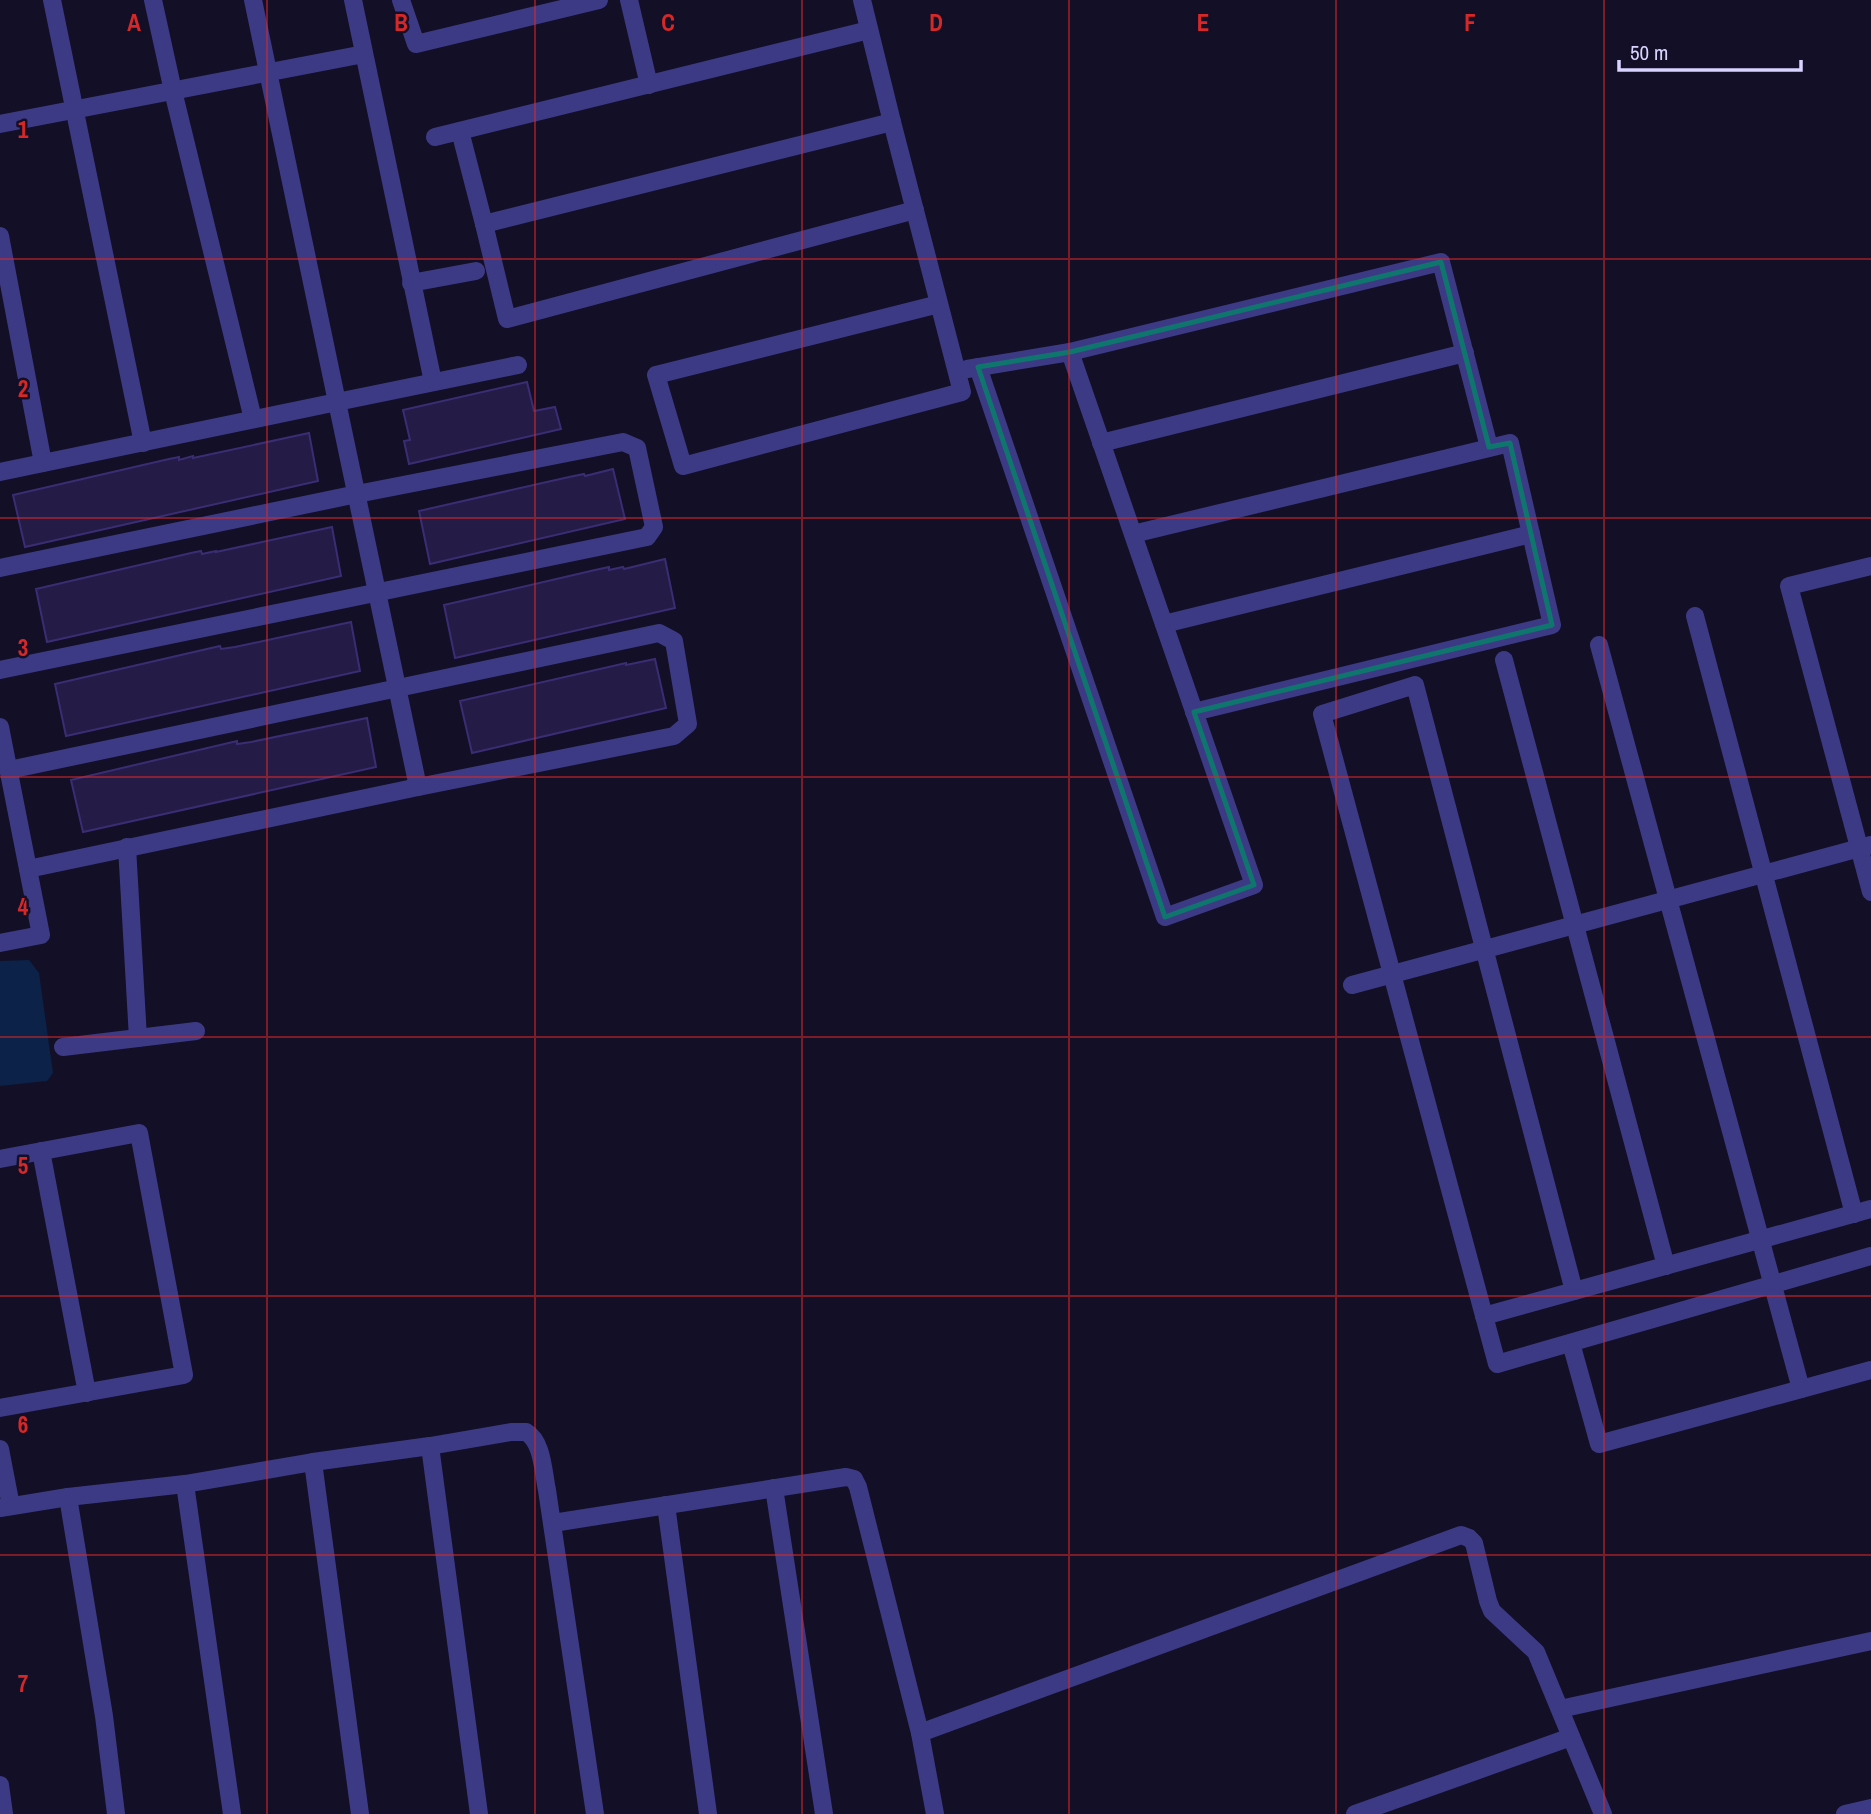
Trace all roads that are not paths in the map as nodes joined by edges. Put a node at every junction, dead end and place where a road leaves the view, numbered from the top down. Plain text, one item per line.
1 (52, 0) edge
2 (153, 0) edge
3 (253, 0) edge
4 (353, 0) edge
5 (401, 0) edge
6 (599, 0) edge
7 (629, 0) edge
8 (862, 0) edge
9 (869, 30) junction
10 (364, 54) junction
11 (269, 72) junction
12 (649, 85) junction
13 (173, 90) junction
14 (74, 110) junction
15 (892, 122) junction
16 (0, 124) edge
17 (460, 131) junction
18 (435, 137) dead end
19 (915, 210) junction
20 (484, 224) junction
21 (0, 236) edge
22 (477, 271) dead end
23 (411, 283) junction
24 (939, 304) junction
25 (1070, 352) junction
26 (1465, 353) junction
27 (518, 365) dead end
28 (978, 367) junction
29 (957, 371) junction
30 (433, 382) junction
31 (337, 402) junction
32 (253, 419) junction
33 (143, 443) junction
34 (1101, 443) junction
35 (1489, 447) junction
36 (43, 463) junction
37 (0, 472) edge
38 (356, 494) junction
39 (1133, 534) junction
40 (1531, 534) junction
41 (1871, 566) edge
42 (0, 568) edge
43 (377, 592) junction
44 (1695, 616) dead end
45 (1164, 624) junction
46 (1599, 645) dead end
47 (1504, 660) dead end
48 (0, 670) edge
49 (398, 689) junction
50 (1194, 712) junction
51 (0, 727) edge
52 (9, 770) junction
53 (418, 787) junction
54 (1865, 846) edge
55 (127, 847) junction
56 (28, 869) junction
57 (1763, 874) junction
58 (1871, 892) edge
59 (1668, 900) junction
60 (1575, 925) junction
61 (0, 943) edge
62 (1484, 949) junction
63 (1392, 974) junction
64 (1352, 985) dead end
65 (196, 1031) dead end
66 (138, 1038) junction
67 (63, 1047) dead end
68 (41, 1151) junction
69 (0, 1158) edge
70 (1862, 1212) edge
71 (1760, 1240) junction
72 (1871, 1256) edge
73 (1666, 1266) junction
74 (1772, 1284) junction
75 (1574, 1291) junction
76 (1484, 1317) junction
77 (1571, 1343) junction
78 (1871, 1370) edge
79 (1801, 1389) junction
80 (87, 1393) junction
81 (0, 1408) edge
82 (430, 1446) junction
83 (0, 1449) edge
84 (313, 1462) junction
85 (185, 1484) junction
86 (774, 1488) junction
87 (68, 1497) junction
88 (666, 1505) junction
89 (5, 1507) edge
90 (553, 1523) junction
91 (1871, 1641) edge
92 (1560, 1709) junction
93 (920, 1733) junction
94 (1571, 1737) junction
95 (0, 1785) edge
96 (1871, 1808) edge
97 (4, 1814) edge
98 (116, 1814) edge
99 (232, 1814) edge
100 (360, 1814) edge
101 (479, 1814) edge
102 (595, 1814) edge
103 (708, 1814) edge
104 (824, 1814) edge
105 (935, 1814) edge
106 (1355, 1814) edge
107 (1603, 1814) edge
108 (1845, 1814) edge

1 - 14 street
2 - 13 street
3 - 11 street
4 - 10 street
5 - 6 street
7 - 12 street
8 - 9 street
9 - 12 street
9 - 15 street
10 - 11 street
10 - 23 street
11 - 13 street
11 - 31 street
12 - 17 street
13 - 14 street
13 - 32 street
14 - 16 street
14 - 33 street
15 - 19 street
15 - 20 street
17 - 18 street
17 - 20 street
19 - 20 street
19 - 24 street
21 - 36 street
22 - 23 street
23 - 30 street
24 - 29 street
24 - 29 street
25 - 26 street
25 - 28 street
25 - 34 street
26 - 34 street
26 - 35 street
27 - 30 street
28 - 29 street
28 - 50 street
30 - 31 street
31 - 32 street
31 - 38 street
32 - 33 street
33 - 36 street
34 - 39 street
35 - 39 street
35 - 40 street
36 - 37 street
38 - 42 street
38 - 43 street
38 - 43 street
39 - 45 street
40 - 45 street
40 - 50 street
41 - 54 street
43 - 48 street
43 - 49 street
44 - 57 street
45 - 50 street
46 - 59 street
47 - 60 street
49 - 52 street
49 - 53 street
49 - 53 street
51 - 52 street
52 - 56 street
53 - 55 street
54 - 57 street
54 - 58 street
55 - 56 street
55 - 66 street
56 - 61 street
57 - 59 street
57 - 70 street
59 - 60 street
59 - 71 street
60 - 62 street
60 - 73 street
62 - 63 street
62 - 63 street
62 - 75 street
63 - 64 street
63 - 76 street
65 - 66 street
66 - 67 street
68 - 69 street
68 - 80 street
68 - 80 street
70 - 71 street
71 - 73 street
71 - 74 street
72 - 74 street
73 - 75 street
74 - 77 street
74 - 79 street
75 - 76 street
76 - 77 street
77 - 79 street
78 - 79 street
80 - 81 street
82 - 84 street
82 - 90 street
82 - 101 street
83 - 89 street
84 - 85 street
84 - 100 street
85 - 87 street
85 - 99 street
86 - 88 street
86 - 93 street
86 - 104 street
87 - 89 street
87 - 98 street
88 - 90 street
88 - 103 street
90 - 102 street
91 - 92 street
92 - 93 street
92 - 94 street
93 - 105 street
94 - 106 street
94 - 107 street
95 - 97 street
96 - 108 street

